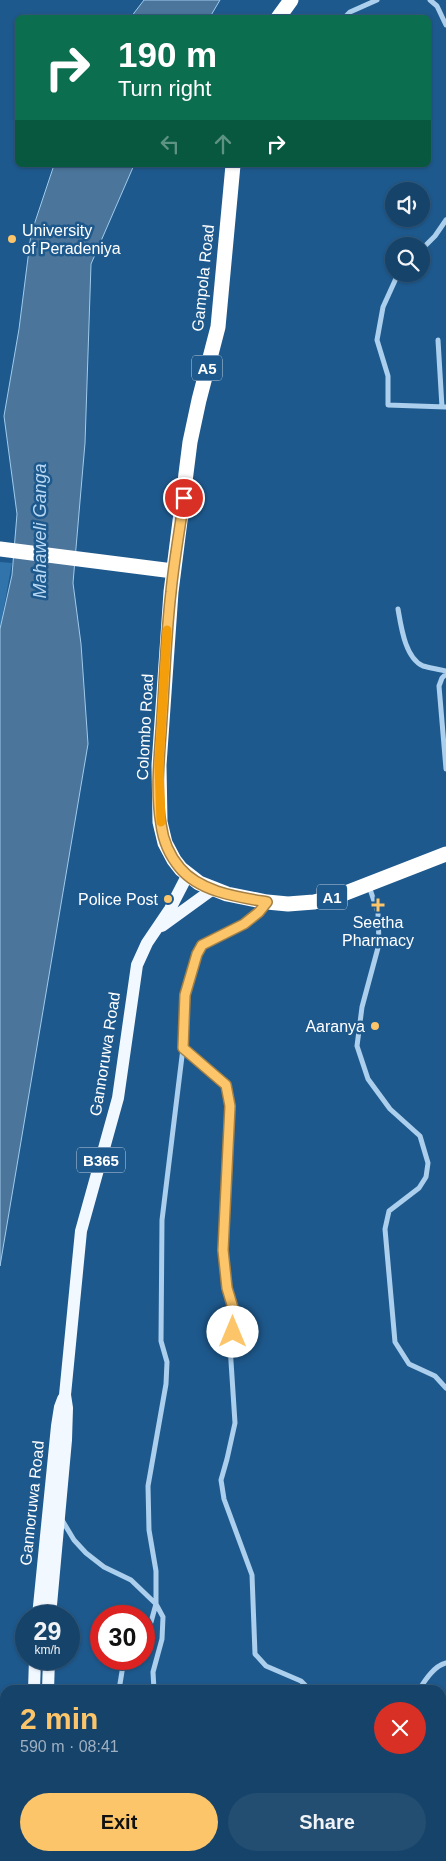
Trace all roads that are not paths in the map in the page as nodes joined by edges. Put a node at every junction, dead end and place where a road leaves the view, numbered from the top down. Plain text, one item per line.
1 (291, 0) edge
2 (377, 0) edge
3 (430, 0) edge
4 (280, 15) edge
5 (347, 15) edge
6 (446, 25) edge
7 (234, 173) edge
8 (446, 220) edge
9 (430, 241) edge
10 (394, 282) edge
11 (438, 340) dead end
12 (444, 407) edge
13 (0, 549) edge
14 (173, 571) junction
15 (398, 609) dead end
16 (446, 673) edge
17 (446, 769) edge
18 (446, 854) edge
19 (187, 876) junction
20 (369, 885) junction
21 (213, 889) junction
22 (267, 902) junction
23 (156, 930) junction
24 (183, 1048) junction
25 (446, 1388) edge
26 (65, 1395) junction
27 (59, 1516) junction
28 (156, 1604) junction
29 (39, 1605) edge
30 (51, 1605) edge
31 (155, 1608) edge
32 (446, 1663) edge
33 (35, 1670) edge
34 (49, 1670) edge
35 (122, 1670) edge
36 (34, 1685) edge
37 (48, 1685) edge
38 (119, 1685) edge
39 (154, 1685) edge
40 (305, 1685) edge
41 (422, 1685) edge

1 - 4 highway
2 - 5 street
3 - 6 street
7 - 14 highway, Gampola Road / A5
8 - 9 street
10 - 12 street
11 - 12 street
13 - 14 highway
14 - 19 highway, Colombo Road / A1
15 - 16 street
16 - 17 street
18 - 20 highway, Colombo Road / A1
19 - 21 highway, Colombo Road / A1
19 - 23 main road, Gannoruwa Road / B365
20 - 22 highway, Colombo Road / A1
20 - 25 street
21 - 22 highway, Colombo Road / A1
21 - 23 main road, Gannoruwa Road / B365
22 - 24 street
23 - 26 main road, Gannoruwa Road / B365
24 - 28 street
24 - 40 street
26 - 27 main road, Gannoruwa Road / B365
26 - 29 main road, Gannoruwa Road / B365
27 - 28 street
27 - 30 main road, Gannoruwa Road / B365
28 - 31 street
28 - 39 street
32 - 41 street
33 - 36 main road
34 - 37 main road
35 - 38 street

